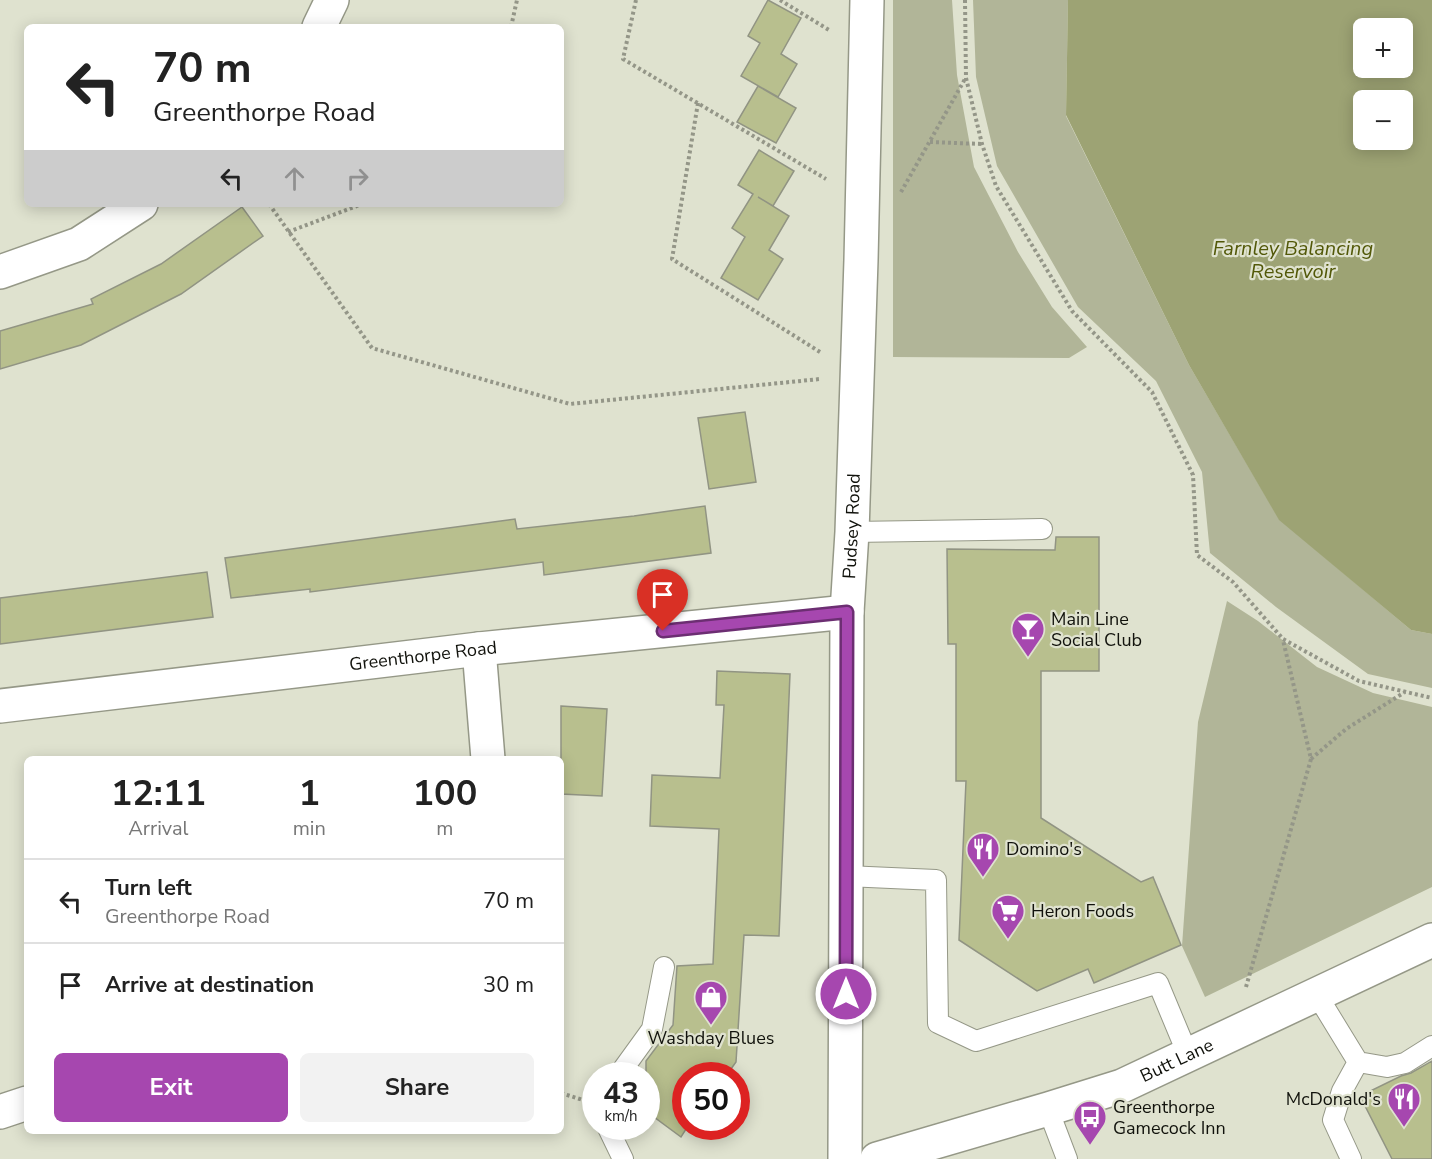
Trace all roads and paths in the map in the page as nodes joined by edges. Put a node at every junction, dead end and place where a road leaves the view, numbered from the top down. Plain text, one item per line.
1 (332, 0) edge
2 (517, 0) edge
3 (636, 0) edge
4 (780, 0) edge
5 (867, 0) edge
6 (965, 0) edge
7 (320, 24) edge
8 (512, 24) edge
9 (866, 52) junction
10 (966, 78) junction
11 (698, 103) junction
12 (930, 142) junction
13 (982, 144) junction
14 (862, 201) junction
15 (896, 201) dead end
16 (136, 207) edge
17 (271, 207) edge
18 (354, 207) edge
19 (288, 232) junction
20 (0, 272) edge
21 (857, 375) junction
22 (1042, 529) dead end
23 (852, 531) junction
24 (847, 612) junction
25 (1283, 639) junction
26 (479, 649) junction
27 (1406, 692) junction
28 (1432, 698) edge
29 (0, 706) edge
30 (488, 756) edge
31 (1311, 759) junction
32 (846, 876) junction
33 (1432, 940) edge
34 (664, 967) dead end
35 (1317, 995) junction
36 (1233, 1034) junction
37 (1432, 1046) edge
38 (1188, 1055) junction
39 (628, 1062) edge
40 (1358, 1062) junction
41 (564, 1094) edge
42 (582, 1100) edge
43 (24, 1104) edge
44 (1048, 1109) junction
45 (0, 1112) edge
46 (614, 1140) edge
47 (623, 1159) edge
48 (845, 1159) edge
49 (877, 1159) edge
50 (1067, 1159) edge
51 (1351, 1159) edge

1 - 7 street
2 - 8 path
3 - 11 path
4 - 9 path
5 - 9 street, Pudsey Road
6 - 10 path
9 - 14 street, Pudsey Road
10 - 12 path
10 - 13 path
11 - 14 path
11 - 21 path
12 - 13 path
12 - 15 path
13 - 25 path
14 - 21 street, Pudsey Road
16 - 20 street
17 - 19 path
18 - 19 path
19 - 21 path
21 - 23 street, Pudsey Road
22 - 23 lane
23 - 24 street, Pudsey Road
24 - 26 street, Greenthorpe Road
24 - 32 street, Pudsey Road
25 - 27 path
25 - 31 path
26 - 29 street, Greenthorpe Road
26 - 30 street
27 - 28 path
27 - 31 path
31 - 36 path
32 - 38 lane
32 - 48 street, Pudsey Road
33 - 35 street, Butt Lane
34 - 39 lane
35 - 36 street, Butt Lane
35 - 40 lane
36 - 38 street, Butt Lane
37 - 40 lane
38 - 44 street, Butt Lane
40 - 51 lane
41 - 42 path
43 - 45 street
44 - 49 street, Butt Lane
44 - 50 lane
46 - 47 lane

